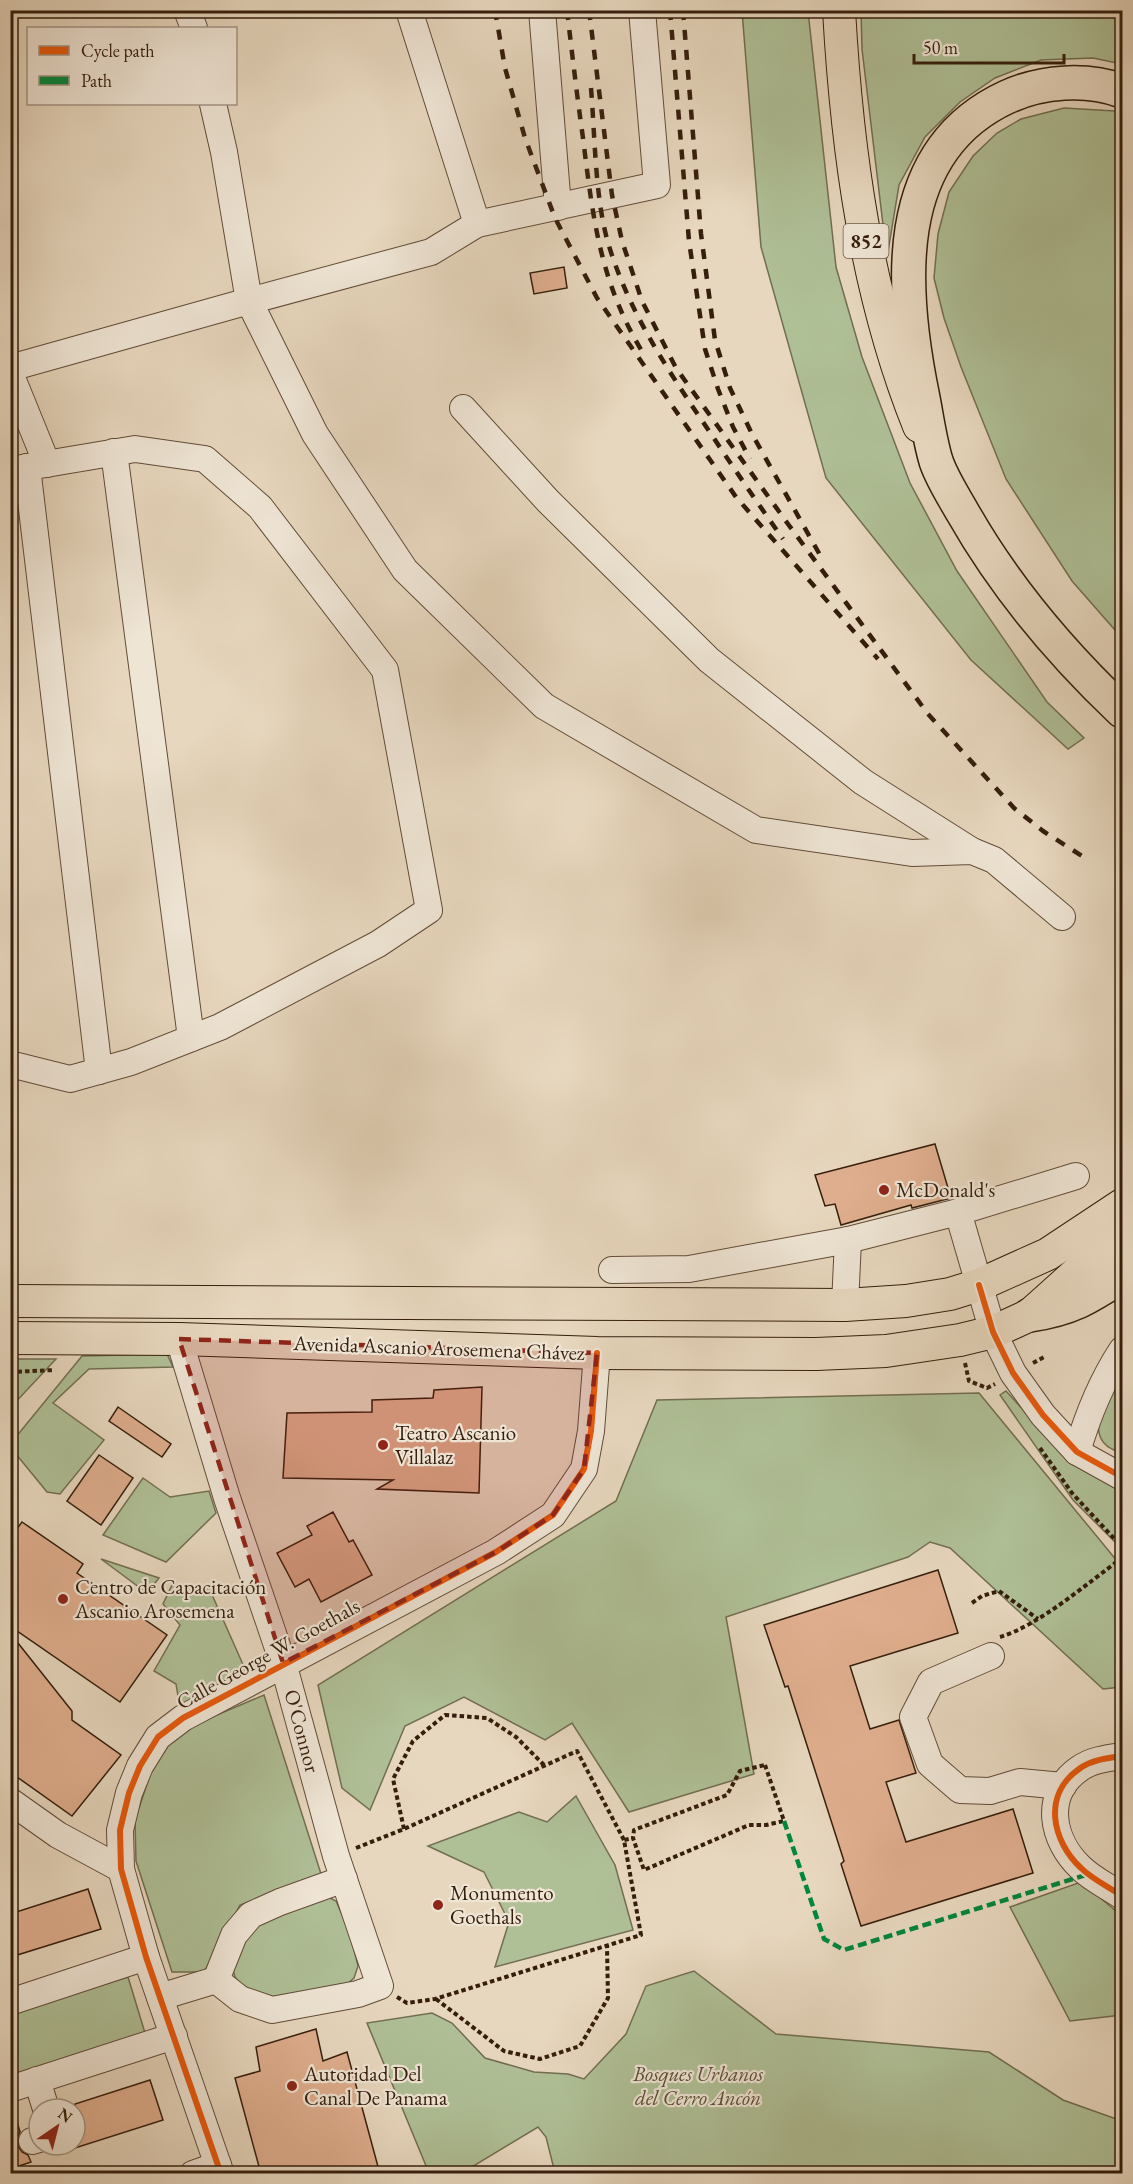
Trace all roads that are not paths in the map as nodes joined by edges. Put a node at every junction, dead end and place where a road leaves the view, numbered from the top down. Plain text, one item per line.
1 (187, 10) edge
2 (409, 10) edge
3 (542, 10) edge
4 (642, 10) edge
5 (839, 10) edge
6 (194, 27) edge
7 (1122, 91) edge
8 (213, 105) edge
9 (558, 207) junction
10 (477, 224) junction
11 (249, 301) junction
12 (10, 368) edge
13 (10, 373) edge
14 (463, 408) dead end
15 (114, 452) junction
16 (936, 462) junction
17 (28, 467) edge
18 (996, 568) junction
19 (1122, 688) edge
20 (1122, 711) edge
21 (972, 851) junction
22 (1062, 917) dead end
23 (191, 1038) junction
24 (10, 1064) edge
25 (99, 1071) junction
26 (1076, 1176) dead end
27 (1122, 1205) edge
28 (958, 1212) junction
29 (848, 1240) junction
30 (1122, 1240) edge
31 (612, 1269) dead end
32 (1122, 1276) edge
33 (979, 1284) junction
34 (10, 1301) edge
35 (845, 1305) junction
36 (1030, 1315) junction
37 (993, 1332) junction
38 (10, 1338) edge
39 (179, 1339) junction
40 (1122, 1350) edge
41 (597, 1353) junction
42 (1077, 1452) junction
43 (1122, 1477) edge
44 (993, 1647) road end
45 (283, 1663) junction
46 (1122, 1756) edge
47 (1063, 1786) junction
48 (10, 1801) edge
49 (340, 1868) junction
50 (121, 1869) junction
51 (1122, 1896) edge
52 (146, 1957) junction
53 (216, 1980) junction
54 (160, 1997) junction
55 (10, 2002) edge
56 (174, 2036) junction
57 (37, 2080) junction
58 (10, 2089) edge
59 (42, 2097) edge
60 (220, 2169) edge
61 (193, 2174) edge

1 - 6 street
2 - 10 street
3 - 9 street
4 - 9 street
5 - 16 main road, 852
7 - 16 highway
8 - 11 street
9 - 10 street
10 - 11 street
11 - 12 street
11 - 21 street
13 - 17 street
14 - 21 street
15 - 17 street
15 - 23 street
15 - 23 street
16 - 18 highway, 852
17 - 25 street
18 - 19 highway
18 - 20 highway, 852
21 - 22 street
23 - 25 street
24 - 25 street
26 - 28 street
27 - 33 main road, Avenida Ascanio Arosemena Chávez
28 - 29 street
28 - 33 street
29 - 31 street
29 - 35 street
30 - 36 main road, Avenida Ascanio Arosemena Chávez
32 - 36 highway
33 - 35 main road, Avenida Ascanio Arosemena Chávez
33 - 37 street
34 - 35 main road, Avenida Ascanio Arosemena Chávez
36 - 37 main road, Avenida Ascanio Arosemena Chávez
37 - 41 main road, Avenida Ascanio Arosemena Chávez
37 - 42 street
38 - 39 main road, Avenida Ascanio Arosemena Chávez
39 - 41 main road, Avenida Ascanio Arosemena Chávez
39 - 45 street, O'Connor
40 - 42 street
41 - 45 street, Calle George W. Goethals
42 - 43 street
44 - 47 street
45 - 49 street, O'Connor
45 - 50 street, Calle George W. Goethals
46 - 47 street
47 - 51 street
48 - 50 street
49 - 53 street
49 - 53 street, O'Connor
50 - 52 street, Calle George W. Goethals
52 - 54 street, Calle George W. Goethals
52 - 55 street
53 - 54 street
54 - 56 street, Calle George W. Goethals
56 - 57 street
56 - 60 street, Calle George W. Goethals
57 - 58 street
57 - 59 street
60 - 61 street

